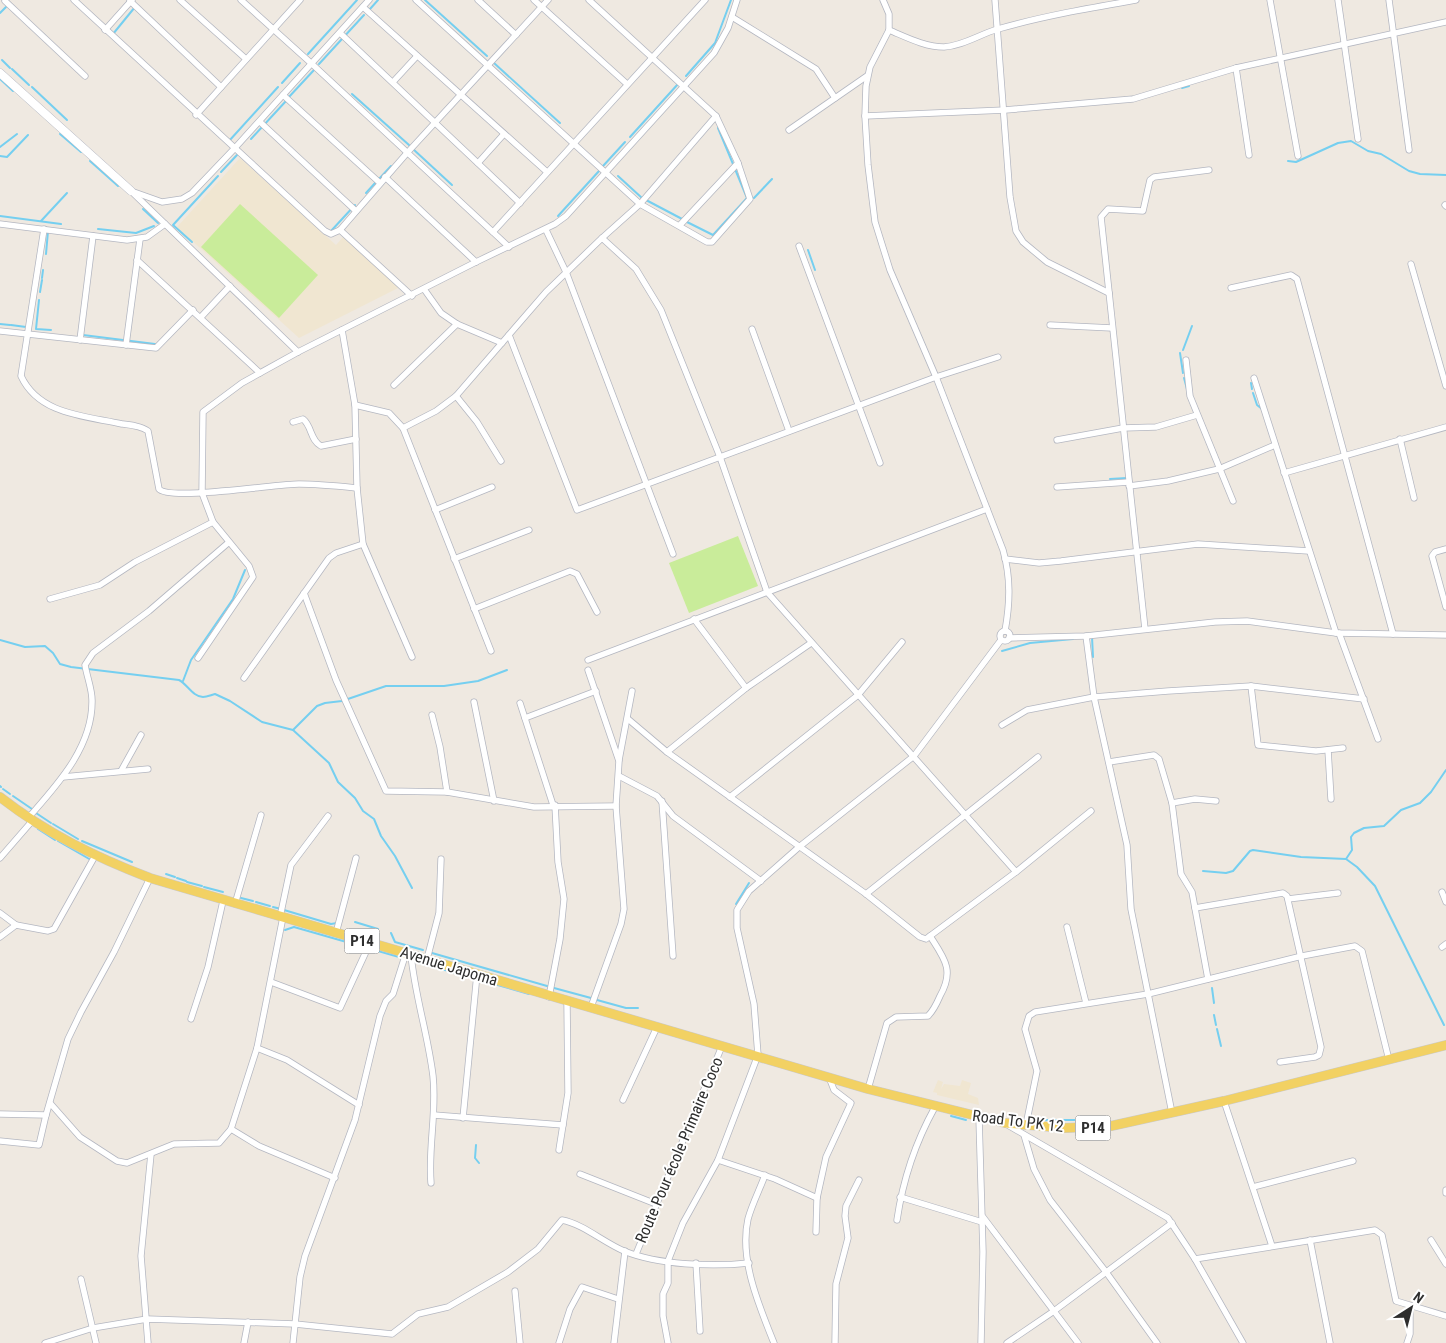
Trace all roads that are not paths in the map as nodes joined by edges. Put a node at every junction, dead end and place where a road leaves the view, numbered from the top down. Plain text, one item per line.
1 (74, 0) edge
2 (180, 0) edge
3 (241, 0) edge
4 (300, 0) edge
5 (369, 0) edge
6 (416, 0) edge
7 (478, 0) edge
8 (534, 0) edge
9 (548, 0) edge
10 (589, 0) edge
11 (705, 0) edge
12 (736, 0) edge
13 (884, 0) edge
14 (995, 0) edge
15 (1136, 0) edge
16 (1270, 0) edge
17 (1338, 0) edge
18 (1389, 0) edge
19 (131, 1) edge
20 (3, 2) edge
21 (363, 7) junction
22 (542, 7) junction
23 (732, 17) junction
24 (1446, 22) edge
25 (273, 29) junction
26 (997, 29) junction
27 (105, 30) junction
28 (889, 30) junction
29 (340, 33) junction
30 (1394, 34) junction
31 (516, 35) junction
32 (1346, 44) junction
33 (417, 56) junction
34 (652, 57) junction
35 (1280, 57) junction
36 (246, 59) junction
37 (312, 64) junction
38 (486, 66) junction
39 (1236, 68) junction
40 (0, 73) edge
41 (85, 76) dead end
42 (867, 76) junction
43 (393, 82) junction
44 (627, 84) junction
45 (221, 87) junction
46 (684, 87) junction
47 (461, 94) junction
48 (283, 95) junction
49 (835, 98) junction
50 (1005, 110) junction
51 (196, 114) junction
52 (716, 116) junction
53 (864, 116) junction
54 (260, 122) junction
55 (435, 122) junction
56 (789, 130) dead end
57 (504, 134) junction
58 (1358, 139) dead end
59 (574, 144) junction
60 (234, 149) junction
61 (1409, 150) dead end
62 (407, 153) junction
63 (1249, 155) dead end
64 (1298, 156) dead end
65 (478, 163) junction
66 (738, 163) junction
67 (1209, 170) dead end
68 (547, 172) junction
69 (605, 174) junction
70 (385, 178) junction
71 (380, 183) junction
72 (131, 191) junction
73 (520, 203) junction
74 (640, 204) junction
75 (356, 211) junction
76 (0, 224) edge
77 (165, 224) junction
78 (680, 226) junction
79 (44, 230) junction
80 (340, 230) junction
81 (546, 230) junction
82 (493, 232) junction
83 (93, 236) junction
84 (602, 238) junction
85 (140, 239) junction
86 (799, 246) dead end
87 (510, 247) junction
88 (137, 260) junction
89 (476, 262) junction
90 (1411, 264) dead end
91 (566, 272) junction
92 (230, 286) junction
93 (1231, 288) dead end
94 (424, 289) junction
95 (1108, 292) junction
96 (412, 296) junction
97 (193, 310) junction
98 (201, 317) junction
99 (457, 324) junction
100 (1050, 325) dead end
101 (1112, 328) junction
102 (752, 329) dead end
103 (342, 330) junction
104 (0, 331) edge
105 (509, 335) junction
106 (29, 336) junction
107 (80, 340) junction
108 (502, 343) junction
109 (126, 345) junction
110 (298, 352) junction
111 (998, 358) dead end
112 (1186, 360) dead end
113 (260, 373) junction
114 (936, 377) junction
115 (1254, 378) dead end
116 (394, 385) dead end
117 (1446, 386) edge
118 (456, 396) junction
119 (355, 406) junction
120 (858, 406) junction
121 (1197, 416) junction
122 (293, 422) dead end
123 (1446, 427) edge
124 (402, 428) junction
125 (1123, 428) junction
126 (789, 431) junction
127 (1400, 439) junction
128 (356, 440) junction
129 (1057, 440) dead end
130 (1275, 445) junction
131 (1344, 454) junction
132 (720, 457) junction
133 (501, 461) dead end
134 (880, 464) dead end
135 (1219, 469) junction
136 (1284, 473) junction
137 (646, 484) junction
138 (1129, 484) junction
139 (492, 487) dead end
140 (1057, 487) dead end
141 (356, 488) junction
142 (202, 493) junction
143 (1414, 498) dead end
144 (1233, 501) dead end
145 (987, 509) junction
146 (435, 510) junction
147 (213, 522) junction
148 (529, 530) dead end
149 (228, 543) junction
150 (363, 544) junction
151 (1446, 549) edge
152 (1309, 551) junction
153 (1136, 552) junction
154 (673, 554) dead end
155 (454, 559) junction
156 (1005, 559) junction
157 (768, 592) junction
158 (304, 593) junction
159 (50, 598) dead end
160 (1446, 608) edge
161 (474, 609) junction
162 (597, 612) dead end
163 (694, 619) junction
164 (1145, 629) junction
165 (1005, 631) junction
166 (1337, 633) junction
167 (1393, 634) junction
168 (1446, 635) edge
169 (1086, 636) junction
170 (1009, 638) junction
171 (1001, 640) junction
172 (902, 642) dead end
173 (811, 643) junction
174 (491, 651) dead end
175 (412, 657) dead end
176 (198, 658) dead end
177 (588, 660) dead end
178 (588, 670) dead end
179 (244, 678) dead end
180 (1252, 686) junction
181 (746, 688) junction
182 (596, 691) junction
183 (632, 691) dead end
184 (858, 695) junction
185 (1094, 697) junction
186 (1364, 699) junction
187 (474, 702) dead end
188 (520, 703) dead end
189 (432, 715) dead end
190 (525, 718) junction
191 (628, 718) junction
192 (1002, 725) dead end
193 (141, 735) dead end
194 (1378, 739) dead end
195 (1343, 748) dead end
196 (1328, 750) junction
197 (667, 752) junction
198 (914, 756) junction
199 (1038, 757) dead end
200 (619, 761) junction
201 (1109, 762) junction
202 (148, 769) dead end
203 (121, 771) junction
204 (619, 776) junction
205 (63, 778) junction
206 (447, 792) junction
207 (0, 797) edge
208 (730, 797) junction
209 (1331, 799) dead end
210 (662, 800) junction
211 (494, 801) junction
212 (1216, 802) dead end
213 (1172, 803) junction
214 (554, 805) junction
215 (616, 806) junction
216 (1091, 811) dead end
217 (966, 814) junction
218 (260, 815) dead end
219 (328, 816) dead end
220 (30, 819) junction
221 (799, 847) junction
222 (95, 856) junction
223 (0, 858) edge
224 (356, 858) dead end
225 (441, 859) dead end
226 (1016, 872) junction
227 (150, 878) junction
228 (761, 881) junction
229 (1442, 892) dead end
230 (1338, 893) dead end
231 (866, 894) junction
232 (1288, 900) junction
233 (224, 901) junction
234 (1446, 902) edge
235 (235, 904) junction
236 (1195, 908) junction
237 (0, 913) edge
238 (282, 917) junction
239 (16, 925) junction
240 (1067, 926) dead end
241 (336, 933) junction
242 (930, 936) junction
243 (0, 938) edge
244 (370, 943) junction
245 (408, 954) junction
246 (673, 956) dead end
247 (1302, 956) junction
248 (427, 959) junction
249 (477, 974) junction
250 (1208, 979) junction
251 (270, 982) junction
252 (1148, 994) junction
253 (549, 997) junction
254 (567, 1002) junction
255 (1086, 1003) junction
256 (591, 1007) junction
257 (192, 1019) dead end
258 (657, 1027) junction
259 (1446, 1045) edge
260 (722, 1046) junction
261 (257, 1048) junction
262 (740, 1051) joint
263 (758, 1055) junction
264 (1389, 1060) junction
265 (1280, 1062) dead end
266 (829, 1077) junction
267 (868, 1089) junction
268 (623, 1100) dead end
269 (1224, 1101) junction
270 (50, 1103) junction
271 (359, 1105) junction
272 (935, 1107) junction
273 (1172, 1113) junction
274 (0, 1114) edge
275 (46, 1115) junction
276 (434, 1115) junction
277 (463, 1118) junction
278 (979, 1118) junction
279 (563, 1125) junction
280 (231, 1130) junction
281 (1025, 1130) junction
282 (0, 1140) edge
283 (558, 1150) dead end
284 (151, 1154) junction
285 (718, 1160) junction
286 (1353, 1161) dead end
287 (580, 1174) dead end
288 (766, 1175) junction
289 (335, 1178) junction
290 (859, 1180) dead end
291 (431, 1183) dead end
292 (1252, 1187) junction
293 (900, 1197) junction
294 (818, 1198) junction
295 (656, 1204) junction
296 (982, 1219) junction
297 (897, 1220) dead end
298 (1172, 1223) junction
299 (816, 1232) dead end
300 (1310, 1240) junction
301 (1431, 1240) dead end
302 (1272, 1246) junction
303 (624, 1251) junction
304 (636, 1254) junction
305 (1195, 1259) junction
306 (668, 1262) junction
307 (749, 1262) junction
308 (696, 1263) junction
309 (1446, 1264) edge
310 (1106, 1272) junction
311 (81, 1279) dead end
312 (515, 1290) dead end
313 (618, 1299) junction
314 (1410, 1306) junction
315 (1054, 1311) junction
316 (1446, 1316) edge
317 (147, 1319) junction
318 (248, 1322) junction
319 (295, 1324) junction
320 (94, 1328) junction
321 (700, 1331) dead end
322 (46, 1343) edge
323 (96, 1343) edge
324 (148, 1343) edge
325 (244, 1343) edge
326 (293, 1343) edge
327 (520, 1343) edge
328 (559, 1343) edge
329 (614, 1343) edge
330 (668, 1343) edge
331 (774, 1343) edge
332 (835, 1343) edge
333 (981, 1343) edge
334 (1007, 1343) edge
335 (1078, 1343) edge
336 (1157, 1343) edge
337 (1243, 1343) edge
338 (1330, 1343) edge
339 (1407, 1343) edge

1 - 27 street
2 - 36 street
3 - 25 street
4 - 25 street
5 - 21 street
6 - 38 street
7 - 31 street
8 - 22 street
9 - 22 street
10 - 34 street
11 - 34 street
12 - 23 street
13 - 28 street
14 - 26 street
15 - 26 street
16 - 35 street
17 - 32 street
18 - 30 street
19 - 27 street
19 - 45 street
20 - 41 street
21 - 29 street
21 - 33 street
22 - 31 street
22 - 44 street
23 - 46 street
23 - 49 street
24 - 30 street
25 - 36 street
25 - 37 street
26 - 28 street
26 - 50 street
27 - 51 street
28 - 42 street
29 - 37 street
29 - 43 street
30 - 32 street
30 - 61 street
31 - 38 street
32 - 35 street
32 - 58 street
33 - 43 street
33 - 47 street
34 - 44 street
34 - 46 street
35 - 39 street
35 - 64 street
36 - 45 street
37 - 48 street
37 - 62 street
38 - 47 street
38 - 59 street
39 - 50 street
39 - 63 street
40 - 72 street
42 - 49 street
42 - 53 street
43 - 55 street
44 - 59 street
45 - 51 street
46 - 52 street
46 - 69 street
47 - 55 street
47 - 57 street
48 - 54 street
48 - 71 street
49 - 56 street
50 - 53 street
50 - 95 street
51 - 60 street
52 - 66 street
52 - 74 street
53 - 114 street
54 - 60 street
54 - 75 street
55 - 62 street
55 - 65 street
57 - 65 street
57 - 68 street
59 - 68 street
59 - 69 street
60 - 72 street
60 - 80 street
62 - 70 street
62 - 82 street
65 - 73 street
66 - 78 street
66 - 78 street
67 - 95 street
68 - 73 street
69 - 74 street
69 - 81 street
70 - 71 street
70 - 89 street
71 - 75 street
72 - 77 street
73 - 82 street
74 - 78 street
74 - 84 street
75 - 80 street
76 - 79 street
77 - 85 street
77 - 92 street
79 - 83 street
79 - 106 street
80 - 96 street
81 - 87 street
81 - 91 street
82 - 87 street
83 - 85 street
83 - 107 street
84 - 91 street
84 - 132 street
85 - 88 street
86 - 120 street
87 - 89 street
88 - 97 street
88 - 109 street
89 - 94 street
90 - 117 street
91 - 105 street
91 - 137 street
92 - 98 street
92 - 110 street
93 - 131 street
94 - 96 street
94 - 99 street
95 - 101 street
96 - 103 street
97 - 98 street
97 - 109 street
98 - 113 street
99 - 108 street
99 - 116 street
100 - 101 street
101 - 125 street
102 - 126 street
103 - 110 street
103 - 119 street
104 - 106 street
105 - 108 street
105 - 137 street
106 - 107 street
106 - 142 street
107 - 109 street
108 - 118 street
110 - 113 street
111 - 114 street
112 - 121 street
113 - 142 street
114 - 120 street
114 - 145 street
115 - 130 street
118 - 124 street
118 - 133 street
119 - 124 street
119 - 128 street
120 - 126 street
120 - 134 street
121 - 125 street
121 - 135 street
122 - 128 street
123 - 127 street
124 - 146 street
125 - 129 street
125 - 138 street
126 - 132 street
127 - 131 street
127 - 143 street
128 - 141 street
130 - 135 street
130 - 136 street
131 - 136 street
131 - 167 street
132 - 137 street
132 - 157 street
135 - 138 street
135 - 144 street
136 - 152 street
137 - 154 street
138 - 140 street
138 - 153 street
139 - 146 street
141 - 142 street
141 - 150 street
142 - 147 street
145 - 156 street
145 - 157 street
146 - 155 street
147 - 149 street
147 - 159 street
148 - 155 street
149 - 176 street
149 - 205 street
150 - 158 street
150 - 175 street
151 - 160 street
152 - 153 street
152 - 166 street
153 - 156 street
153 - 164 street
155 - 161 street
156 - 165 street
157 - 163 street
157 - 173 street
158 - 179 street
158 - 206 street
161 - 162 street
161 - 174 street
163 - 177 street
163 - 181 street
164 - 166 street
164 - 169 street
165 - 170 street
165 - 171 street
166 - 167 street
166 - 186 street
167 - 168 street
169 - 170 street
169 - 185 street
170 - 171 street
171 - 198 street
172 - 184 street
173 - 181 street
173 - 184 street
178 - 182 street
180 - 185 street
180 - 186 street
180 - 196 street
181 - 197 street
182 - 190 street
182 - 200 street
183 - 191 street
184 - 198 street
184 - 208 street
185 - 192 street
185 - 201 street
186 - 194 street
187 - 211 street
188 - 190 street
189 - 206 street
190 - 214 street
191 - 197 street
191 - 200 street
193 - 203 street
195 - 196 street
196 - 209 street
197 - 208 street
198 - 217 street
198 - 221 street
199 - 217 street
200 - 204 street
201 - 213 street
201 - 252 street
202 - 203 street
203 - 205 street
204 - 210 street
204 - 215 street
205 - 220 street
206 - 211 street
207 - 220 main road, Avenue Japoma / P14
208 - 221 street
210 - 228 street
210 - 246 street
211 - 214 street
212 - 213 street
213 - 236 street
214 - 215 street
214 - 253 street
215 - 256 street
216 - 226 street
217 - 226 street
217 - 231 street
218 - 235 street
219 - 238 street
220 - 222 main road, Avenue Japoma / P14
220 - 223 street
221 - 228 street
221 - 231 street
222 - 227 main road, Avenue Japoma / P14
222 - 239 street
224 - 241 street
225 - 248 street
226 - 242 street
227 - 233 main road, Avenue Japoma / P14
227 - 270 street
228 - 263 street
229 - 234 street
230 - 232 street
231 - 242 street
232 - 236 street
232 - 247 street
233 - 235 main road, Avenue Japoma / P14
233 - 257 street
235 - 238 main road, Avenue Japoma / P14
236 - 250 street
237 - 239 street
238 - 241 main road, Avenue Japoma / P14
238 - 251 street
239 - 243 street
240 - 255 street
241 - 244 main road, Avenue Japoma / P14
242 - 267 street
244 - 245 main road, Avenue Japoma / P14
244 - 251 street
245 - 248 main road, Avenue Japoma / P14
245 - 271 street
245 - 276 street
247 - 250 street
247 - 264 street
247 - 265 street
248 - 249 main road, Avenue Japoma / P14
249 - 253 main road, Avenue Japoma / P14
249 - 277 street
250 - 252 street
251 - 261 street
252 - 255 street
252 - 273 street
253 - 254 main road, Avenue Japoma / P14
254 - 256 main road, Avenue Japoma / P14
254 - 279 street
255 - 281 street
256 - 258 main road, Avenue Japoma / P14
258 - 260 main road, Avenue Japoma / P14
258 - 268 street
259 - 264 main road, Road To PK 12 / P14
260 - 262 main road, Avenue Japoma / P14
260 - 295 street, Route Pour école Primaire Coco
261 - 271 street
261 - 280 street
262 - 263 main road, Road To PK 12 / P14
263 - 266 main road, Road To PK 12 / P14
263 - 285 street
264 - 269 main road, Road To PK 12 / P14
266 - 267 main road, Road To PK 12 / P14
266 - 294 street
267 - 272 main road, Road To PK 12 / P14
269 - 273 main road, Road To PK 12 / P14
269 - 292 street
270 - 275 street
270 - 284 street
271 - 289 street
272 - 278 main road, Road To PK 12 / P14
272 - 293 street
273 - 281 main road, Road To PK 12 / P14
274 - 275 street
275 - 282 street
276 - 277 street
276 - 291 street
277 - 279 street
278 - 281 main road, Road To PK 12 / P14
278 - 296 street
279 - 283 street
280 - 284 street
280 - 289 street
281 - 298 street
281 - 310 street
284 - 317 street
285 - 288 street
285 - 306 street
286 - 292 street
287 - 295 street
288 - 294 street
288 - 307 street
289 - 319 street
290 - 332 street
292 - 302 street
293 - 296 street
293 - 297 street
294 - 299 street
295 - 304 street, Route Pour école Primaire Coco
296 - 315 street
296 - 333 street
298 - 305 street
298 - 310 street
300 - 302 street
300 - 314 street
300 - 338 street
301 - 309 street
302 - 305 street
303 - 304 street
303 - 313 street
303 - 319 street
304 - 306 street
305 - 337 street
306 - 308 street
306 - 330 street
307 - 308 street
307 - 331 street
308 - 321 street
310 - 315 street
310 - 336 street
311 - 320 street
312 - 327 street
313 - 328 street
313 - 329 street
314 - 316 street
314 - 339 street
315 - 334 street
315 - 335 street
317 - 318 street
317 - 320 street
317 - 324 street
318 - 319 street
318 - 325 street
319 - 326 street
320 - 322 street
320 - 323 street

